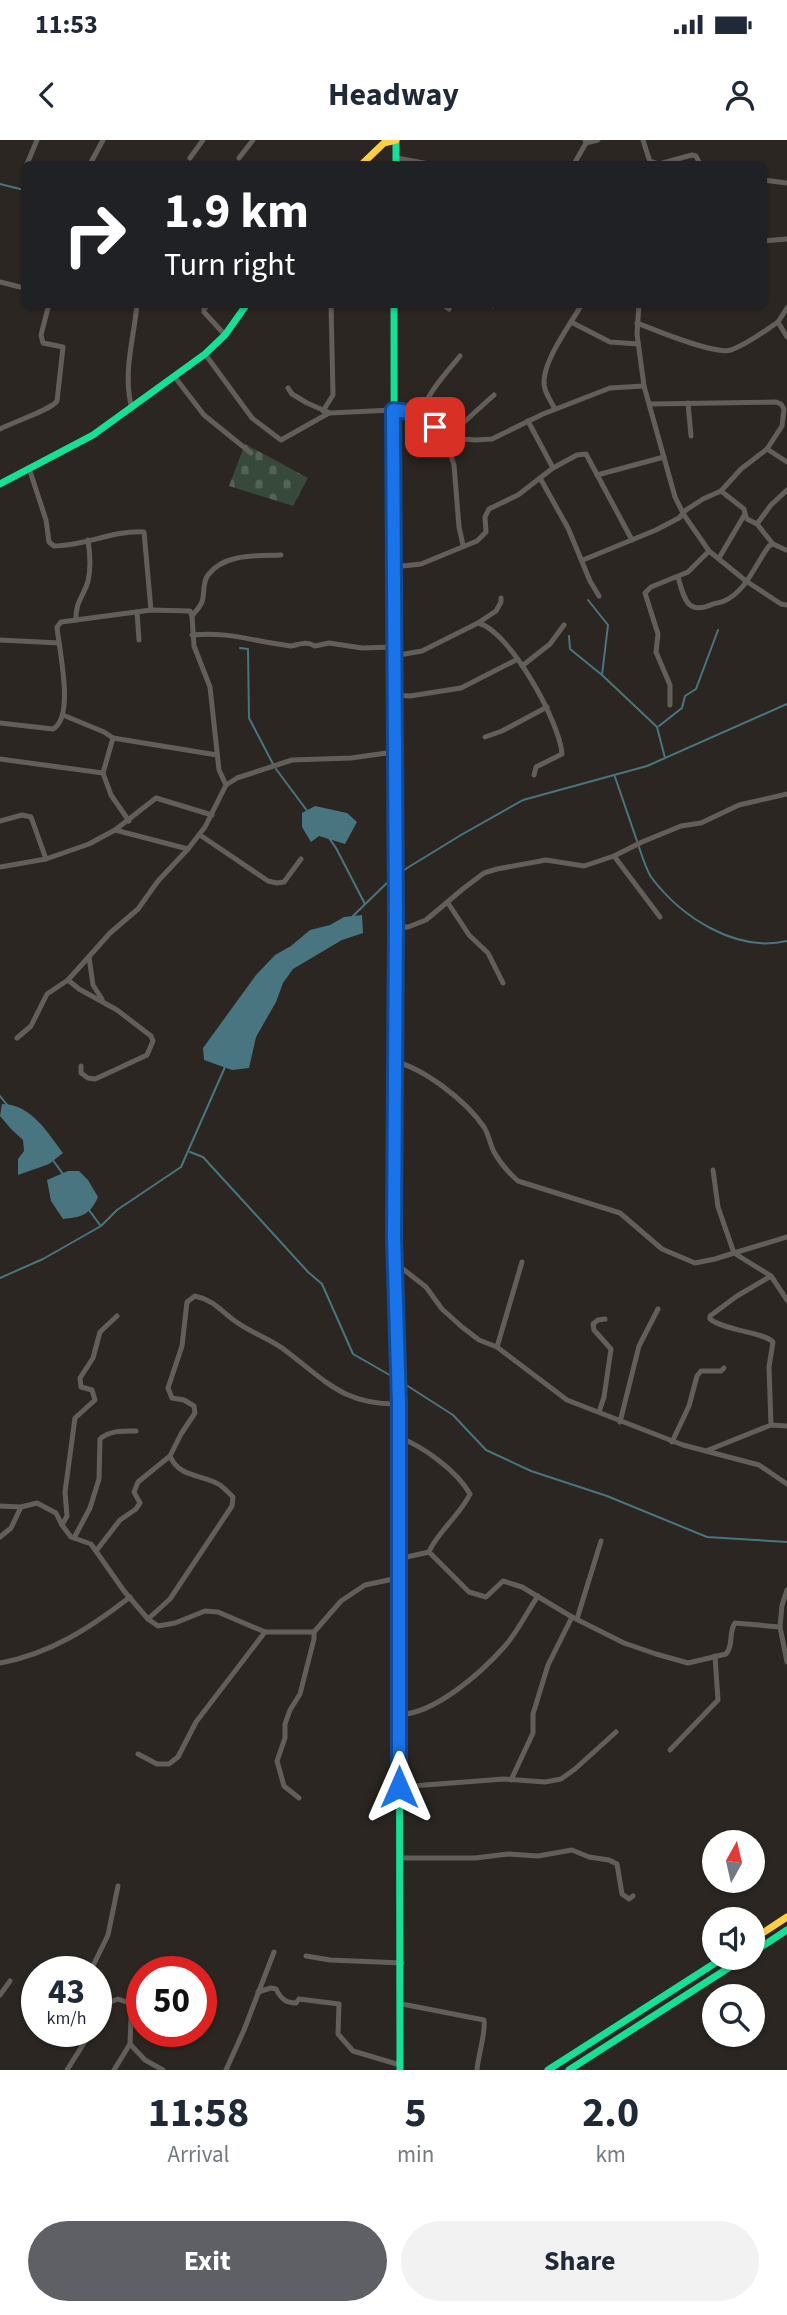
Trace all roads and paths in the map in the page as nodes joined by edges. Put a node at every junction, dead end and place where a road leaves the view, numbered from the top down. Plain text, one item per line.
1 (37, 140) edge
2 (103, 140) edge
3 (203, 140) edge
4 (253, 140) edge
5 (396, 140) edge
6 (598, 140) edge
7 (643, 140) edge
8 (585, 141) edge
9 (383, 142) edge
10 (191, 158) dead end
11 (239, 158) dead end
12 (28, 161) edge
13 (92, 161) edge
14 (365, 161) edge
15 (397, 161) edge
16 (575, 161) edge
17 (650, 161) edge
18 (670, 161) edge
19 (698, 161) edge
20 (767, 181) edge
21 (787, 184) edge
22 (787, 239) edge
23 (767, 241) edge
24 (0, 282) edge
25 (21, 287) edge
26 (48, 308) edge
27 (137, 308) edge
28 (206, 308) edge
29 (244, 308) edge
30 (331, 308) edge
31 (394, 308) edge
32 (580, 308) edge
33 (639, 308) edge
34 (787, 309) edge
35 (571, 322) junction
36 (778, 322) junction
37 (637, 323) junction
38 (225, 335) junction
39 (787, 337) edge
40 (638, 344) junction
41 (205, 354) junction
42 (460, 356) dead end
43 (174, 376) junction
44 (644, 386) junction
45 (288, 388) dead end
46 (494, 395) dead end
47 (688, 403) junction
48 (650, 404) junction
49 (131, 405) junction
50 (555, 409) junction
51 (393, 410) junction
52 (327, 412) junction
53 (423, 414) junction
54 (787, 418) edge
55 (528, 421) junction
56 (782, 426) junction
57 (0, 429) edge
58 (453, 432) junction
59 (691, 436) dead end
60 (767, 449) junction
61 (251, 453) dead end
62 (664, 457) junction
63 (787, 462) edge
64 (29, 468) junction
65 (553, 468) junction
66 (597, 475) junction
67 (540, 478) junction
68 (0, 484) edge
69 (787, 490) edge
70 (722, 491) junction
71 (684, 514) junction
72 (745, 514) junction
73 (757, 524) junction
74 (89, 540) junction
75 (632, 540) junction
76 (773, 544) junction
77 (463, 545) junction
78 (786, 550) edge
79 (709, 551) junction
80 (281, 555) dead end
81 (719, 558) junction
82 (583, 560) junction
83 (393, 567) junction
84 (678, 577) junction
85 (746, 581) junction
86 (599, 596) dead end
87 (501, 598) dead end
88 (787, 605) edge
89 (151, 610) junction
90 (137, 611) junction
91 (192, 616) junction
92 (76, 620) junction
93 (478, 623) junction
94 (564, 625) dead end
95 (192, 635) junction
96 (0, 640) edge
97 (139, 640) dead end
98 (59, 643) junction
99 (393, 647) junction
100 (393, 656) junction
101 (516, 660) junction
102 (522, 666) junction
103 (393, 695) junction
104 (670, 705) dead end
105 (547, 708) junction
106 (63, 715) junction
107 (0, 723) edge
108 (485, 737) dead end
109 (113, 738) junction
110 (394, 752) junction
111 (217, 755) junction
112 (0, 759) edge
113 (103, 772) junction
114 (534, 775) dead end
115 (226, 785) junction
116 (787, 793) edge
117 (212, 815) junction
118 (0, 821) edge
119 (129, 821) junction
120 (115, 830) junction
121 (200, 835) junction
122 (188, 849) junction
123 (614, 856) junction
124 (46, 859) junction
125 (301, 859) dead end
126 (0, 867) edge
127 (448, 902) junction
128 (660, 917) dead end
129 (395, 927) junction
130 (89, 957) junction
131 (68, 980) junction
132 (503, 983) dead end
133 (103, 1000) junction
134 (17, 1038) dead end
135 (393, 1061) junction
136 (81, 1066) dead end
137 (713, 1170) dead end
138 (787, 1237) edge
139 (734, 1253) junction
140 (394, 1262) junction
141 (522, 1262) dead end
142 (771, 1276) junction
143 (787, 1300) edge
144 (658, 1309) dead end
145 (117, 1317) dead end
146 (605, 1320) dead end
147 (496, 1347) junction
148 (724, 1368) dead end
149 (399, 1404) junction
150 (599, 1412) junction
151 (620, 1422) junction
152 (771, 1425) junction
153 (787, 1426) edge
154 (136, 1431) dead end
155 (398, 1437) junction
156 (672, 1441) junction
157 (706, 1451) junction
158 (170, 1456) junction
159 (787, 1484) edge
160 (0, 1506) edge
161 (21, 1507) junction
162 (62, 1525) junction
163 (0, 1537) edge
164 (74, 1538) junction
165 (601, 1541) dead end
166 (96, 1551) junction
167 (429, 1552) junction
168 (398, 1559) junction
169 (398, 1578) junction
170 (787, 1590) edge
171 (538, 1596) junction
172 (130, 1597) junction
173 (575, 1618) junction
174 (148, 1619) junction
175 (780, 1627) junction
176 (265, 1632) junction
177 (314, 1632) junction
178 (715, 1656) junction
179 (787, 1662) edge
180 (0, 1663) edge
181 (399, 1716) junction
182 (615, 1732) dead end
183 (670, 1750) dead end
184 (138, 1754) dead end
185 (511, 1780) junction
186 (399, 1787) junction
187 (299, 1798) dead end
188 (401, 1858) junction
189 (118, 1886) dead end
190 (632, 1896) dead end
191 (787, 1917) edge
192 (787, 1930) edge
193 (765, 1931) edge
194 (765, 1944) edge
195 (274, 1952) dead end
196 (98, 1956) edge
197 (306, 1956) dead end
198 (402, 1963) junction
199 (704, 1970) edge
200 (725, 1970) edge
201 (10, 1981) dead end
202 (258, 1992) junction
203 (0, 1995) edge
204 (402, 2004) junction
205 (82, 2047) edge
206 (129, 2047) edge
207 (132, 2047) edge
208 (400, 2067) edge
209 (67, 2070) edge
210 (114, 2070) edge
211 (163, 2070) edge
212 (226, 2070) edge
213 (477, 2070) edge
214 (548, 2070) edge
215 (569, 2070) edge

1 - 12 street
2 - 13 street
3 - 10 street
4 - 11 street
5 - 9 main road
5 - 15 main road
6 - 8 street
7 - 17 street
8 - 16 street
9 - 14 main road
18 - 19 street
20 - 21 street
22 - 23 street
24 - 25 street
26 - 57 street
27 - 49 street
28 - 38 street
29 - 38 main road
30 - 52 street
31 - 51 main road
32 - 35 street
33 - 37 street
34 - 36 street
35 - 40 street
35 - 50 street
36 - 37 street
36 - 39 street
37 - 40 street
38 - 41 main road
40 - 44 street
41 - 43 main road
41 - 52 street
42 - 53 street
43 - 49 main road
43 - 61 street
44 - 48 street
44 - 50 street
45 - 52 street
46 - 58 street
47 - 48 street
47 - 56 street
47 - 59 street
48 - 62 street
49 - 64 main road
50 - 55 street
51 - 52 street
51 - 53 street
51 - 83 main road
53 - 58 street
54 - 56 street
55 - 58 street
55 - 65 street
56 - 60 street
58 - 77 street
60 - 63 street
60 - 70 street
62 - 66 street
62 - 71 street
64 - 68 main road
64 - 74 street
65 - 66 street
65 - 67 street
66 - 75 street
67 - 77 street
67 - 82 street
69 - 73 street
70 - 71 street
70 - 72 street
71 - 75 street
71 - 79 street
72 - 73 street
72 - 81 street
73 - 76 street
74 - 89 street
74 - 92 street
75 - 82 street
76 - 78 street
76 - 85 street
77 - 83 street
79 - 81 street
79 - 84 street
80 - 91 street
81 - 85 street
82 - 86 street
83 - 99 main road
84 - 85 street
84 - 104 street
85 - 88 street
87 - 93 street
89 - 90 street
89 - 91 street
90 - 92 street
90 - 97 street
91 - 95 street
92 - 98 street
93 - 100 street
93 - 101 street
94 - 102 street
95 - 99 street
95 - 111 street
96 - 98 street
98 - 106 street
99 - 100 main road
100 - 103 main road
101 - 102 street
101 - 103 street
102 - 105 street
103 - 110 main road
105 - 108 street
105 - 114 street
106 - 107 street
106 - 109 street
109 - 111 street
109 - 113 street
110 - 115 street
110 - 129 main road
111 - 115 street
112 - 113 street
113 - 119 street
115 - 117 street
116 - 123 street
117 - 119 street
117 - 121 street
118 - 124 street
119 - 120 street
120 - 122 street
120 - 124 street
121 - 122 street
121 - 125 street
122 - 130 street
123 - 127 street
123 - 128 street
124 - 126 street
127 - 129 street
127 - 132 street
129 - 135 main road
130 - 131 street
130 - 133 street
131 - 133 street
131 - 134 street
133 - 136 street
135 - 139 street
135 - 140 main road
137 - 139 street
138 - 139 street
139 - 142 street
140 - 147 street
140 - 149 main road
141 - 147 street
142 - 143 street
142 - 152 street
144 - 151 street
145 - 162 street
146 - 150 street
147 - 150 street
148 - 156 street
149 - 155 main road
149 - 158 street
150 - 151 street
151 - 156 street
152 - 153 street
152 - 157 street
154 - 164 street
155 - 167 street
155 - 168 main road
156 - 157 street
157 - 159 street
158 - 166 street
158 - 174 street
160 - 161 street
161 - 162 street
161 - 163 street
162 - 164 street
164 - 166 street
165 - 173 street
166 - 172 street
167 - 168 street
167 - 171 street
168 - 169 main road
169 - 177 street
169 - 181 main road
170 - 175 street
171 - 173 street
171 - 181 street
172 - 174 street
172 - 180 street
173 - 178 street
173 - 185 street
174 - 176 street
175 - 178 street
175 - 179 street
176 - 177 street
176 - 184 street
177 - 187 street
178 - 183 street
181 - 186 main road
182 - 185 street
185 - 186 street
186 - 188 main road
188 - 190 street
188 - 198 main road
189 - 196 street
191 - 193 main road
192 - 194 main road
195 - 202 street
197 - 198 street
198 - 204 main road
199 - 214 main road
200 - 215 main road
201 - 203 street
202 - 208 street
202 - 212 street
204 - 208 main road
204 - 213 street
205 - 209 street
206 - 210 street
207 - 211 street

